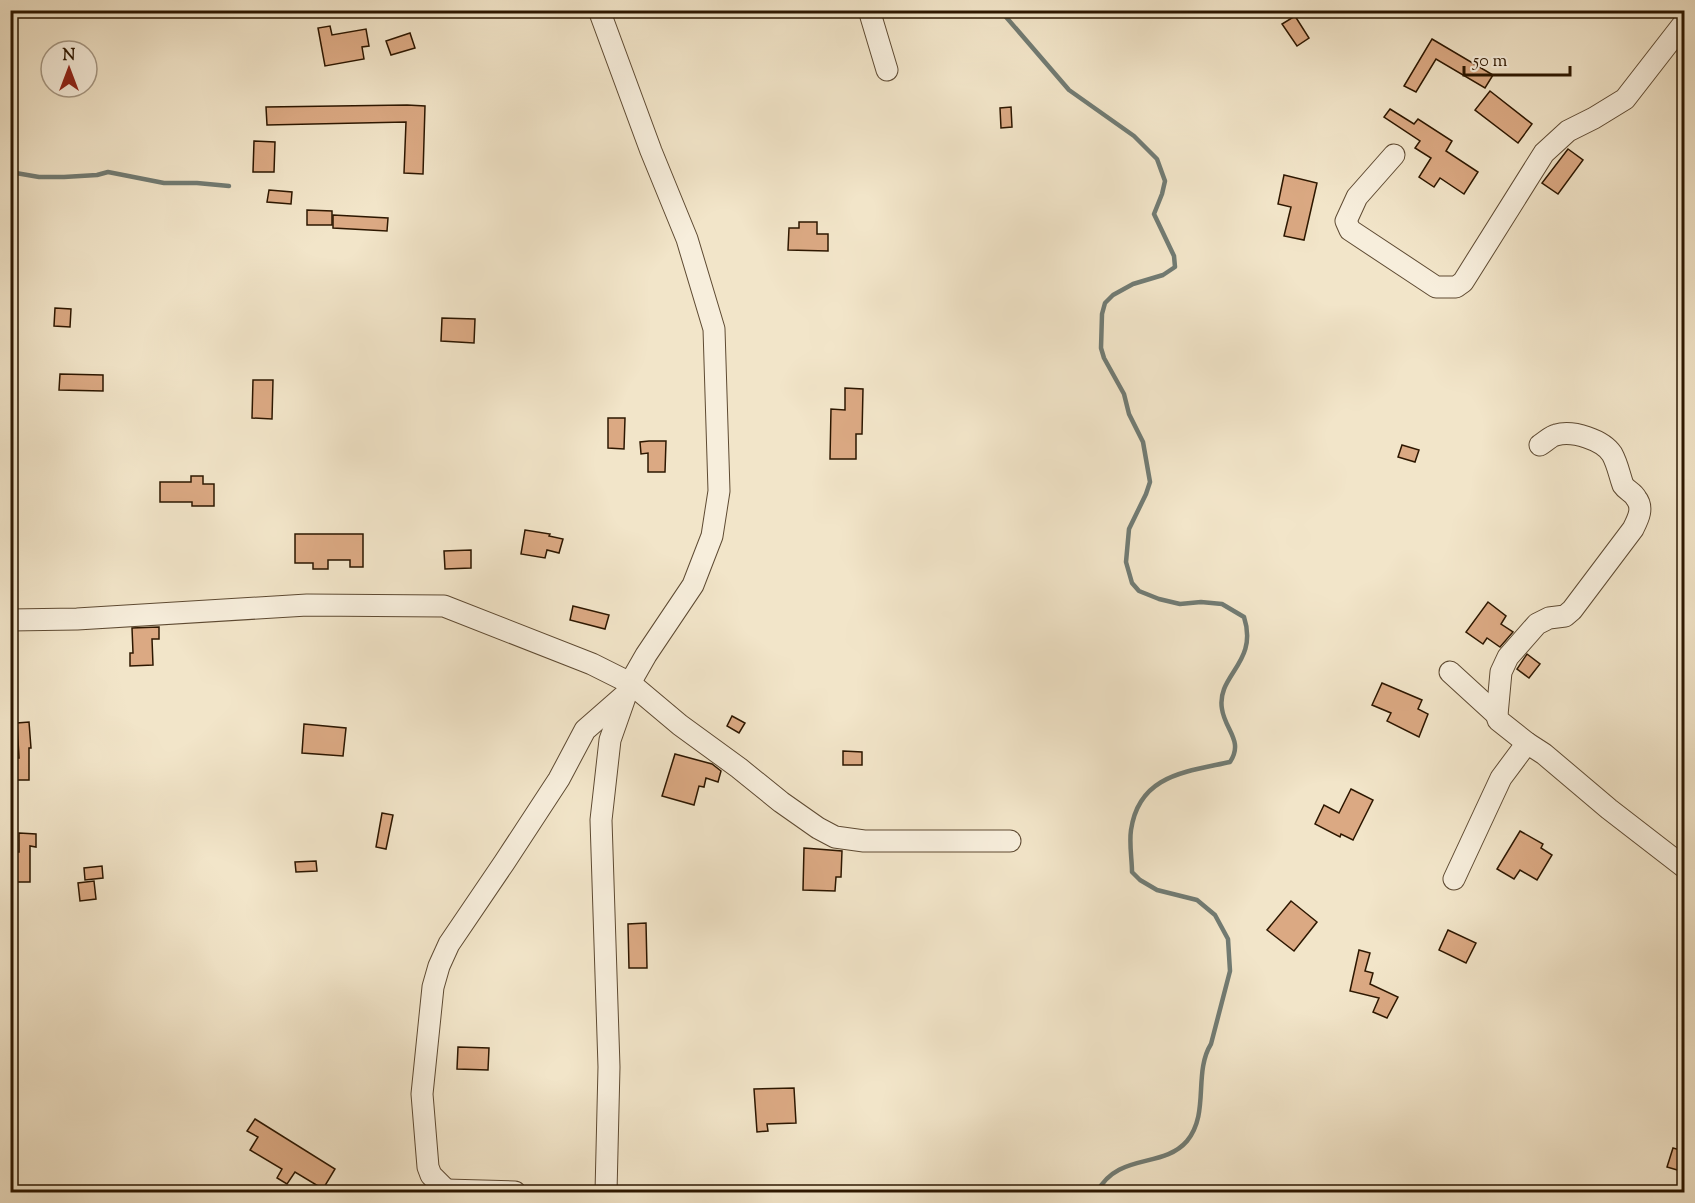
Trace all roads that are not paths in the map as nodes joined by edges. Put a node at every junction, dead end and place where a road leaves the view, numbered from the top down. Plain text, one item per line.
1 (599, 10) edge
2 (869, 10) edge
3 (1684, 23) edge
4 (886, 70) dead end
5 (1394, 155) dead end
6 (1540, 445) dead end
7 (10, 620) edge
8 (1450, 672) dead end
9 (628, 688) junction
10 (1497, 715) junction
11 (1527, 743) junction
12 (1010, 841) dead end
13 (1684, 867) edge
14 (1454, 879) dead end
15 (445, 1191) edge
16 (515, 1192) edge
17 (606, 1192) edge

1 - 9 street
2 - 4 street
3 - 5 street
6 - 10 street
7 - 9 street
8 - 10 street
9 - 12 street
9 - 15 street
9 - 17 street
10 - 11 street
11 - 13 street
11 - 14 street
15 - 16 street

